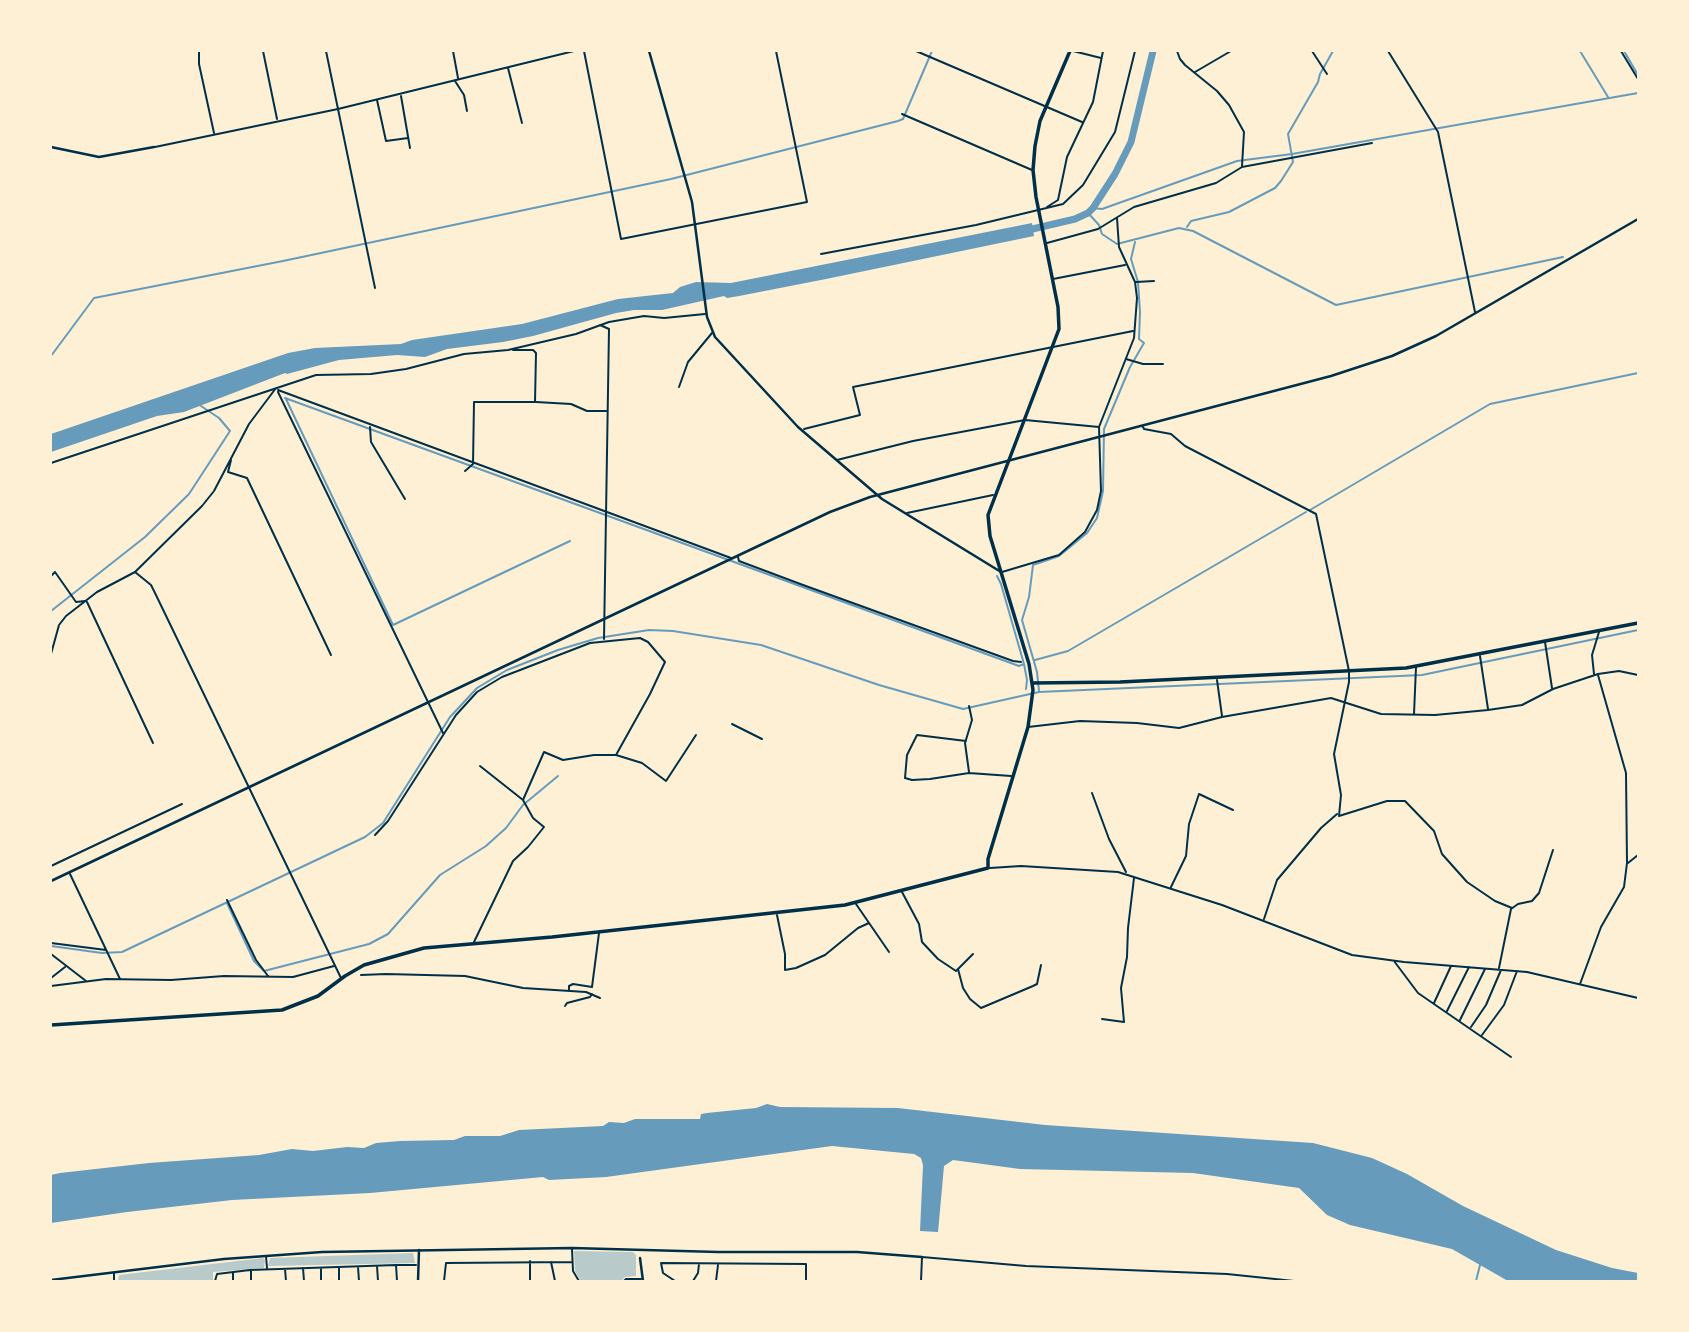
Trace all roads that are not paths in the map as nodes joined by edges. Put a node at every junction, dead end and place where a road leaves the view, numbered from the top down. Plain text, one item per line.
1 (199, 51) edge
2 (264, 51) edge
3 (326, 51) edge
4 (453, 51) edge
5 (574, 51) edge
6 (584, 51) edge
7 (649, 51) edge
8 (776, 51) edge
9 (916, 51) edge
10 (1072, 51) edge
11 (1103, 51) edge
12 (1135, 51) edge
13 (1177, 51) edge
14 (1231, 51) edge
15 (1312, 51) edge
16 (1388, 51) edge
17 (1622, 51) edge
18 (1102, 58) junction
19 (508, 67) junction
20 (1195, 72) junction
21 (1327, 74) dead end
22 (457, 79) junction
23 (1638, 79) edge
24 (401, 95) junction
25 (377, 100) junction
26 (1046, 107) junction
27 (338, 109) junction
28 (467, 111) dead end
29 (902, 114) dead end
30 (277, 120) junction
31 (1082, 122) junction
32 (522, 123) dead end
33 (214, 134) junction
34 (408, 138) junction
35 (1373, 143) dead end
36 (51, 147) edge
37 (153, 147) joint
38 (410, 148) dead end
39 (1242, 167) junction
40 (1033, 170) junction
41 (1040, 210) junction
42 (1117, 218) junction
43 (1638, 219) edge
44 (696, 224) junction
45 (1045, 242) junction
46 (821, 254) dead end
47 (1126, 264) junction
48 (1053, 279) junction
49 (1154, 281) dead end
50 (1135, 282) junction
51 (375, 288) dead end
52 (706, 313) junction
53 (1476, 314) junction
54 (599, 324) junction
55 (1134, 331) junction
56 (713, 332) junction
57 (1053, 347) junction
58 (509, 350) junction
59 (1125, 359) junction
60 (1163, 364) dead end
61 (679, 387) dead end
62 (277, 389) junction
63 (535, 402) junction
64 (607, 411) junction
65 (1024, 420) junction
66 (370, 426) junction
67 (1142, 426) junction
68 (1099, 427) junction
69 (802, 430) junction
70 (1098, 437) junction
71 (233, 453) junction
72 (836, 460) junction
73 (1009, 461) junction
74 (51, 463) edge
75 (473, 464) junction
76 (465, 471) dead end
77 (878, 495) junction
78 (995, 496) junction
79 (405, 499) dead end
80 (605, 511) junction
81 (906, 514) junction
82 (737, 556) junction
83 (732, 558) junction
84 (135, 572) junction
85 (1001, 572) junction
86 (51, 576) edge
87 (86, 601) junction
88 (603, 619) junction
89 (1638, 623) edge
90 (1599, 631) junction
91 (604, 641) junction
92 (1545, 641) junction
93 (51, 654) edge
94 (331, 655) dead end
95 (1480, 655) junction
96 (1021, 662) dead end
97 (1416, 667) junction
98 (1349, 671) junction
99 (1598, 674) junction
100 (1594, 675) junction
101 (1638, 675) edge
102 (1217, 678) junction
103 (1033, 683) junction
104 (1553, 689) junction
105 (427, 703) junction
106 (1345, 704) junction
107 (970, 708) dead end
108 (1488, 710) junction
109 (1414, 715) junction
110 (1222, 717) junction
111 (732, 724) dead end
112 (1028, 727) junction
113 (442, 733) junction
114 (696, 735) dead end
115 (762, 739) dead end
116 (966, 741) junction
117 (153, 743) dead end
118 (616, 755) junction
119 (480, 766) dead end
120 (970, 773) junction
121 (1013, 776) junction
122 (663, 780) junction
123 (661, 783) dead end
124 (248, 788) junction
125 (1092, 793) dead end
126 (525, 802) junction
127 (181, 804) dead end
128 (1233, 810) dead end
129 (1339, 812) junction
130 (377, 827) dead end
131 (380, 830) junction
132 (374, 835) dead end
133 (1553, 850) dead end
134 (1638, 855) edge
135 (1627, 863) junction
136 (51, 866) edge
137 (988, 868) junction
138 (69, 873) junction
139 (1127, 874) junction
140 (1135, 877) junction
141 (51, 881) edge
142 (1171, 888) junction
143 (902, 891) junction
144 (228, 902) dead end
145 (856, 903) junction
146 (1512, 908) junction
147 (776, 912) junction
148 (1264, 920) junction
149 (869, 923) junction
150 (599, 931) junction
151 (51, 943) edge
152 (473, 944) junction
153 (107, 951) junction
154 (889, 952) dead end
155 (51, 954) edge
156 (973, 954) dead end
157 (1393, 960) junction
158 (1041, 965) dead end
159 (1451, 965) junction
160 (66, 966) junction
161 (334, 966) junction
162 (1469, 967) junction
163 (1486, 968) junction
164 (1500, 969) junction
165 (958, 970) junction
166 (1517, 971) junction
167 (361, 975) dead end
168 (268, 977) junction
169 (51, 978) edge
170 (341, 978) junction
171 (120, 979) junction
172 (86, 981) junction
173 (1580, 984) junction
174 (51, 986) edge
175 (569, 991) junction
176 (592, 993) junction
177 (600, 998) dead end
178 (1638, 998) edge
179 (1433, 1004) junction
180 (565, 1006) dead end
181 (1446, 1012) junction
182 (1102, 1019) dead end
183 (1460, 1021) junction
184 (51, 1025) edge
185 (1471, 1028) junction
186 (1481, 1035) junction
187 (1511, 1057) dead end
188 (572, 1248) junction
189 (419, 1250) junction
190 (640, 1254) junction
191 (266, 1255) junction
192 (922, 1257) junction
193 (530, 1261) junction
194 (551, 1261) junction
195 (572, 1262) junction
196 (699, 1263) junction
197 (718, 1263) junction
198 (396, 1265) junction
199 (416, 1265) dead end
200 (339, 1266) junction
201 (358, 1266) junction
202 (377, 1266) junction
203 (303, 1267) junction
204 (321, 1267) junction
205 (285, 1268) junction
206 (267, 1269) junction
207 (250, 1270) junction
208 (233, 1272) junction
209 (114, 1273) junction
210 (51, 1280) edge
211 (643, 1280) edge
212 (114, 1281) edge
213 (215, 1281) edge
214 (233, 1281) edge
215 (251, 1281) edge
216 (286, 1281) edge
217 (304, 1281) edge
218 (321, 1281) edge
219 (339, 1281) edge
220 (359, 1281) edge
221 (377, 1281) edge
222 (397, 1281) edge
223 (418, 1281) edge
224 (444, 1281) edge
225 (530, 1281) edge
226 (555, 1281) edge
227 (579, 1281) edge
228 (624, 1281) edge
229 (675, 1281) edge
230 (693, 1281) edge
231 (716, 1281) edge
232 (806, 1281) edge
233 (921, 1281) edge
234 (1294, 1281) edge

1 - 33 street
2 - 30 street
3 - 27 street
4 - 22 street
5 - 19 street
6 - 44 street
7 - 44 street
8 - 44 street
9 - 26 street
10 - 18 street
10 - 26 main road
11 - 18 street
12 - 41 street
13 - 20 street
14 - 20 street
15 - 21 street
16 - 53 street
17 - 23 street
18 - 31 street
19 - 22 street
19 - 32 street
20 - 39 street
22 - 24 street
22 - 28 street
24 - 25 street
24 - 34 street
25 - 27 street
25 - 34 street
26 - 31 street
26 - 40 main road
27 - 30 street
27 - 51 street
29 - 40 street
30 - 33 street
31 - 41 street
33 - 37 street
34 - 38 street
35 - 39 street
36 - 37 street
39 - 42 street
40 - 41 main road
41 - 45 main road
41 - 46 street
42 - 45 street
42 - 47 street
43 - 53 street
44 - 52 street
45 - 48 main road
47 - 48 street
47 - 50 street
48 - 57 main road
49 - 50 street
50 - 55 street
52 - 54 street
52 - 56 street
53 - 67 street
54 - 58 street
54 - 64 street
55 - 57 street
55 - 59 street
56 - 61 street
56 - 69 street
57 - 65 main road
57 - 69 street
58 - 62 street
58 - 63 street
59 - 60 street
59 - 68 street
62 - 66 street
62 - 71 street
62 - 74 street
62 - 105 street
63 - 64 street
63 - 75 street
64 - 80 street
65 - 68 street
65 - 72 street
65 - 73 main road
66 - 75 street
66 - 79 street
67 - 70 street
67 - 98 street
68 - 70 street
69 - 72 street
70 - 73 street
70 - 85 street
71 - 84 street
71 - 94 street
72 - 77 street
73 - 77 street
73 - 78 main road
75 - 76 street
75 - 80 street
77 - 81 street
77 - 82 street
78 - 81 street
78 - 85 main road
80 - 83 street
80 - 88 street
81 - 85 street
82 - 83 street
82 - 96 street
83 - 88 street
84 - 87 street
84 - 124 street
85 - 103 main road
86 - 87 street
87 - 93 street
87 - 117 street
88 - 91 street
88 - 105 street
89 - 90 main road
90 - 92 main road
90 - 100 street
91 - 113 street
91 - 118 street
92 - 95 main road
92 - 104 street
95 - 97 main road
95 - 108 street
97 - 98 main road
97 - 109 street
98 - 102 main road
98 - 106 street
99 - 100 street
99 - 101 street
99 - 135 street
100 - 104 street
102 - 103 main road
102 - 110 street
103 - 112 main road
104 - 108 street
105 - 113 street
105 - 124 street
106 - 109 street
106 - 110 street
106 - 129 street
107 - 116 street
108 - 109 street
110 - 112 street
111 - 115 street
112 - 121 main road
113 - 131 street
114 - 122 street
116 - 120 street
116 - 120 street
118 - 122 street
118 - 126 street
119 - 126 street
120 - 121 street
121 - 137 main road
122 - 123 street
124 - 138 street
124 - 161 street
125 - 139 street
126 - 152 street
127 - 136 street
128 - 142 street
129 - 146 street
129 - 148 street
130 - 131 street
131 - 132 street
133 - 146 street
134 - 135 street
135 - 173 street
137 - 139 street
137 - 143 main road
138 - 141 street
138 - 153 street
139 - 140 street
140 - 142 street
140 - 182 street
142 - 148 street
143 - 145 main road
143 - 165 street
144 - 168 street
145 - 147 main road
145 - 149 street
146 - 164 street
147 - 149 street
147 - 150 main road
148 - 157 street
149 - 154 street
150 - 152 main road
150 - 175 street
151 - 153 street
152 - 170 main road
153 - 171 street
155 - 160 street
156 - 165 street
157 - 159 street
157 - 179 street
158 - 165 street
159 - 162 street
159 - 179 street
160 - 169 street
160 - 172 street
161 - 168 street
161 - 170 street
162 - 163 street
162 - 181 street
163 - 164 street
163 - 183 street
164 - 166 street
164 - 185 street
166 - 173 street
166 - 186 street
167 - 175 street
168 - 171 street
170 - 184 main road
171 - 172 street
172 - 174 street
173 - 178 street
175 - 176 street
176 - 177 street
176 - 180 street
179 - 181 street
181 - 183 street
183 - 185 street
185 - 186 street
186 - 187 street
188 - 189 street
188 - 190 street
188 - 195 street
189 - 191 street
189 - 223 street
190 - 192 street
190 - 211 street
191 - 206 street
191 - 209 street
192 - 233 street
192 - 234 street
193 - 194 street
193 - 224 street
193 - 225 street
194 - 195 street
194 - 226 street
195 - 227 street
196 - 197 street
196 - 229 street
196 - 230 street
197 - 231 street
197 - 232 street
198 - 199 street
198 - 202 street
198 - 222 street
200 - 201 street
200 - 204 street
200 - 219 street
201 - 202 street
201 - 220 street
202 - 221 street
203 - 204 street
203 - 205 street
203 - 217 street
204 - 218 street
205 - 206 street
205 - 216 street
206 - 207 street
207 - 208 street
207 - 215 street
208 - 213 street
208 - 214 street
209 - 210 street
209 - 212 street
211 - 228 street

